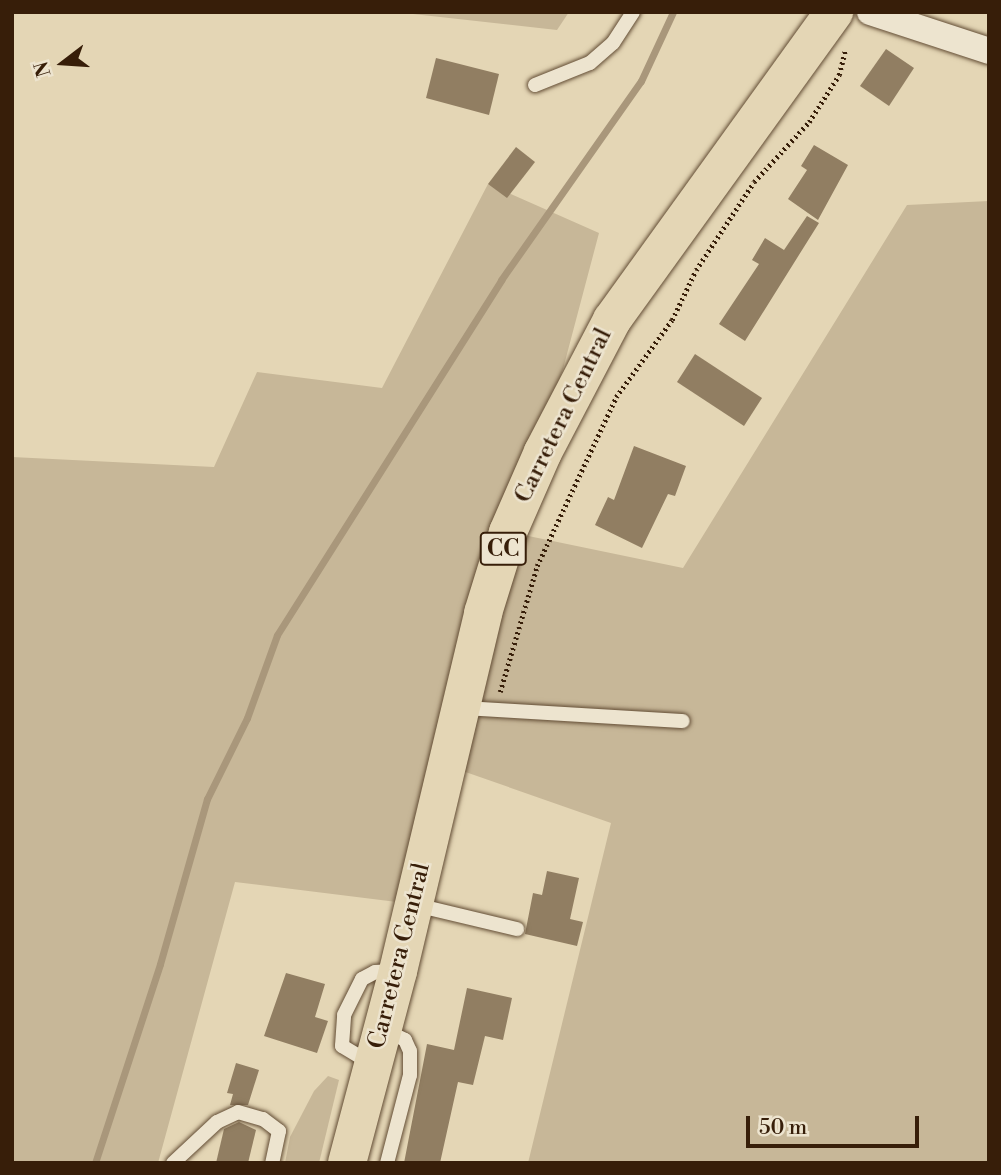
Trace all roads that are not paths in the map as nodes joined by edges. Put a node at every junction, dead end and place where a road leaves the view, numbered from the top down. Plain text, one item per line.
1 (633, 12) edge
2 (870, 12) edge
3 (840, 25) edge
4 (989, 51) edge
5 (535, 85) dead end
6 (463, 705) junction
7 (683, 722) dead end
8 (413, 904) junction
9 (517, 929) dead end
10 (378, 1047) junction
11 (173, 1163) edge
12 (272, 1163) edge
13 (347, 1163) edge
14 (387, 1163) edge

1 - 5 lane
2 - 4 street
3 - 6 highway, Carretera Central / CC
6 - 7 lane
6 - 8 highway, Carretera Central / CC
8 - 9 lane
8 - 10 highway, Carretera Central / CC
10 - 13 highway, Carretera Central / CC
10 - 14 lane
11 - 12 lane

